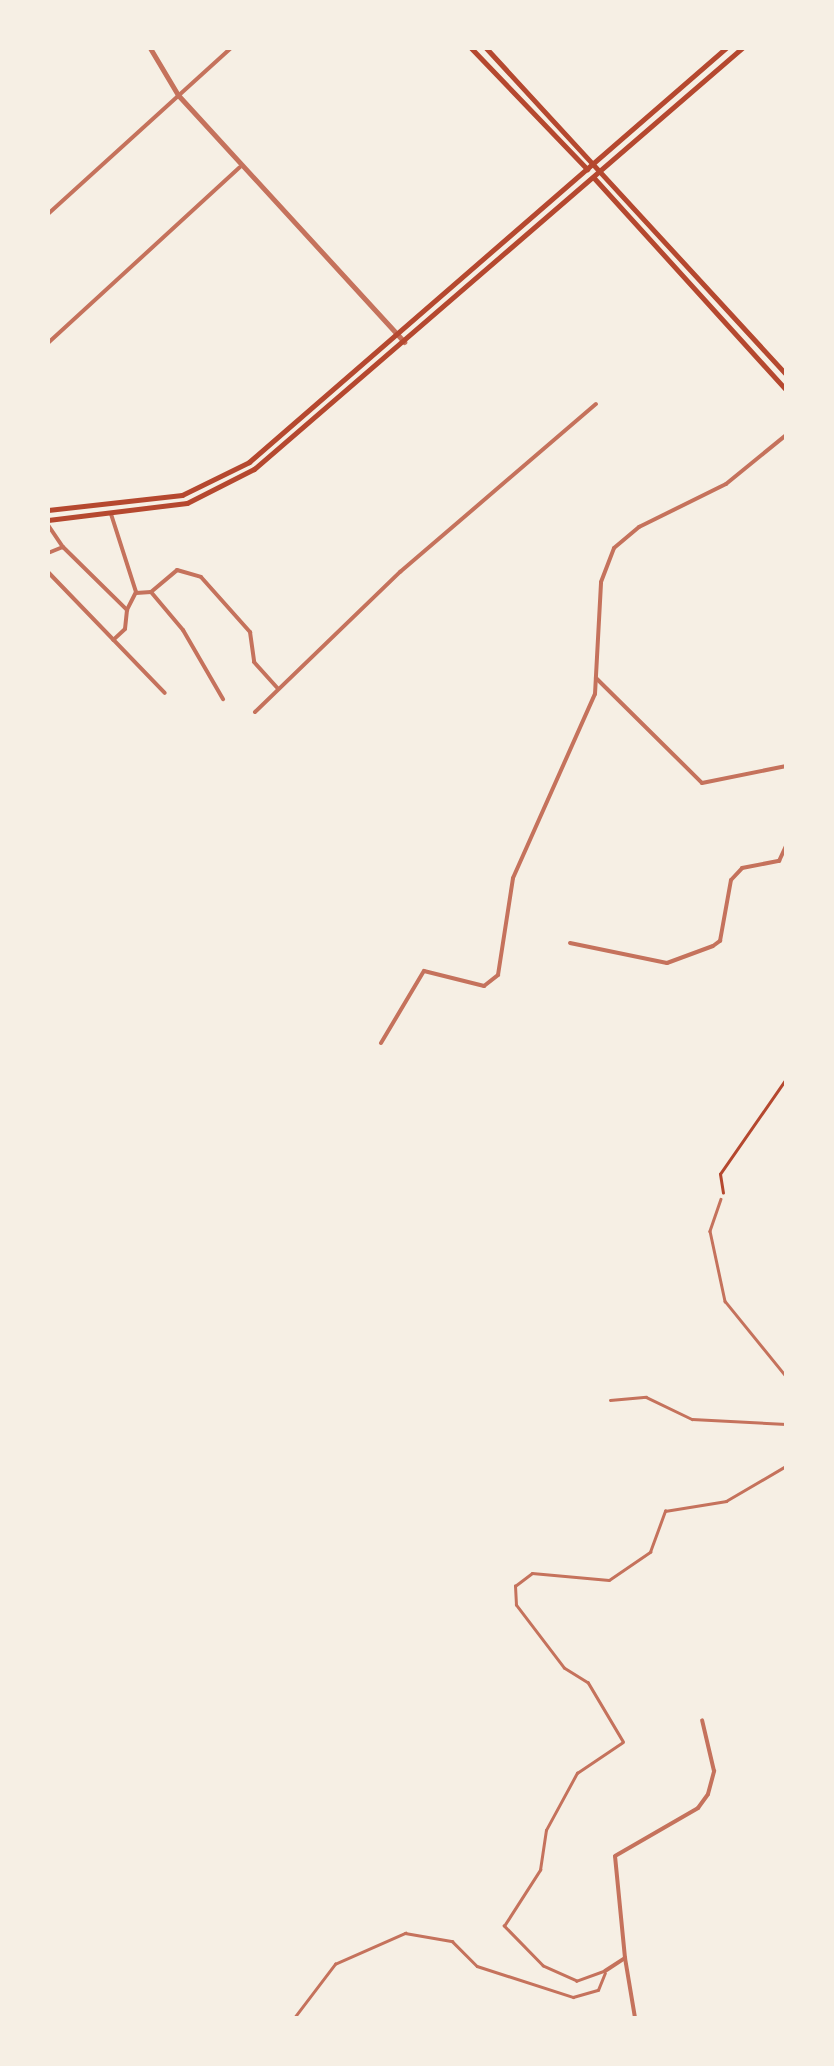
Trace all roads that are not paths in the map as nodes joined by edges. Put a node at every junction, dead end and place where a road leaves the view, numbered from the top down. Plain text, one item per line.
1 (150, 48) edge
2 (231, 48) edge
3 (471, 48) edge
4 (486, 48) edge
5 (726, 48) edge
6 (742, 48) edge
7 (178, 95) junction
8 (594, 164) junction
9 (240, 167) junction
10 (587, 170) junction
11 (601, 171) junction
12 (594, 177) junction
13 (48, 214) edge
14 (398, 335) junction
15 (404, 342) junction
16 (48, 343) edge
17 (786, 374) edge
18 (786, 390) edge
19 (596, 404) dead end
20 (786, 435) edge
21 (104, 502) junction
22 (48, 510) edge
23 (110, 510) junction
24 (48, 522) edge
25 (63, 547) junction
26 (48, 553) edge
27 (48, 572) edge
28 (136, 592) junction
29 (151, 592) junction
30 (128, 610) junction
31 (113, 640) junction
32 (596, 678) junction
33 (279, 690) junction
34 (164, 693) dead end
35 (223, 700) dead end
36 (255, 712) dead end
37 (786, 766) edge
38 (786, 846) edge
39 (570, 943) dead end
40 (381, 1042) dead end
41 (721, 1199) road end
42 (786, 1376) edge
43 (610, 1400) dead end
44 (786, 1424) edge
45 (786, 1466) edge
46 (702, 1720) dead end
47 (625, 1958) junction
48 (605, 1971) junction
49 (294, 2018) edge
50 (635, 2018) edge

1 - 7 street
2 - 7 street
3 - 10 main road
4 - 8 main road
5 - 8 main road
6 - 11 main road
7 - 9 street
7 - 13 street
8 - 10 main road
8 - 11 main road
9 - 14 street
9 - 16 street
10 - 12 main road
10 - 14 main road
11 - 12 main road
11 - 17 main road
12 - 15 main road
12 - 18 main road
14 - 15 street
14 - 21 main road
15 - 23 main road
19 - 33 street
20 - 32 street
21 - 22 main road
21 - 23 street
23 - 24 main road
23 - 28 street
24 - 25 street
25 - 26 street
25 - 30 street
27 - 31 street
28 - 29 street
28 - 30 street
29 - 33 street
29 - 35 street
30 - 31 street
31 - 34 street
32 - 37 street
32 - 40 street
33 - 36 street
38 - 39 street
41 - 42 street
43 - 44 street
45 - 48 street
46 - 47 street
47 - 48 street
47 - 50 street
48 - 49 street

